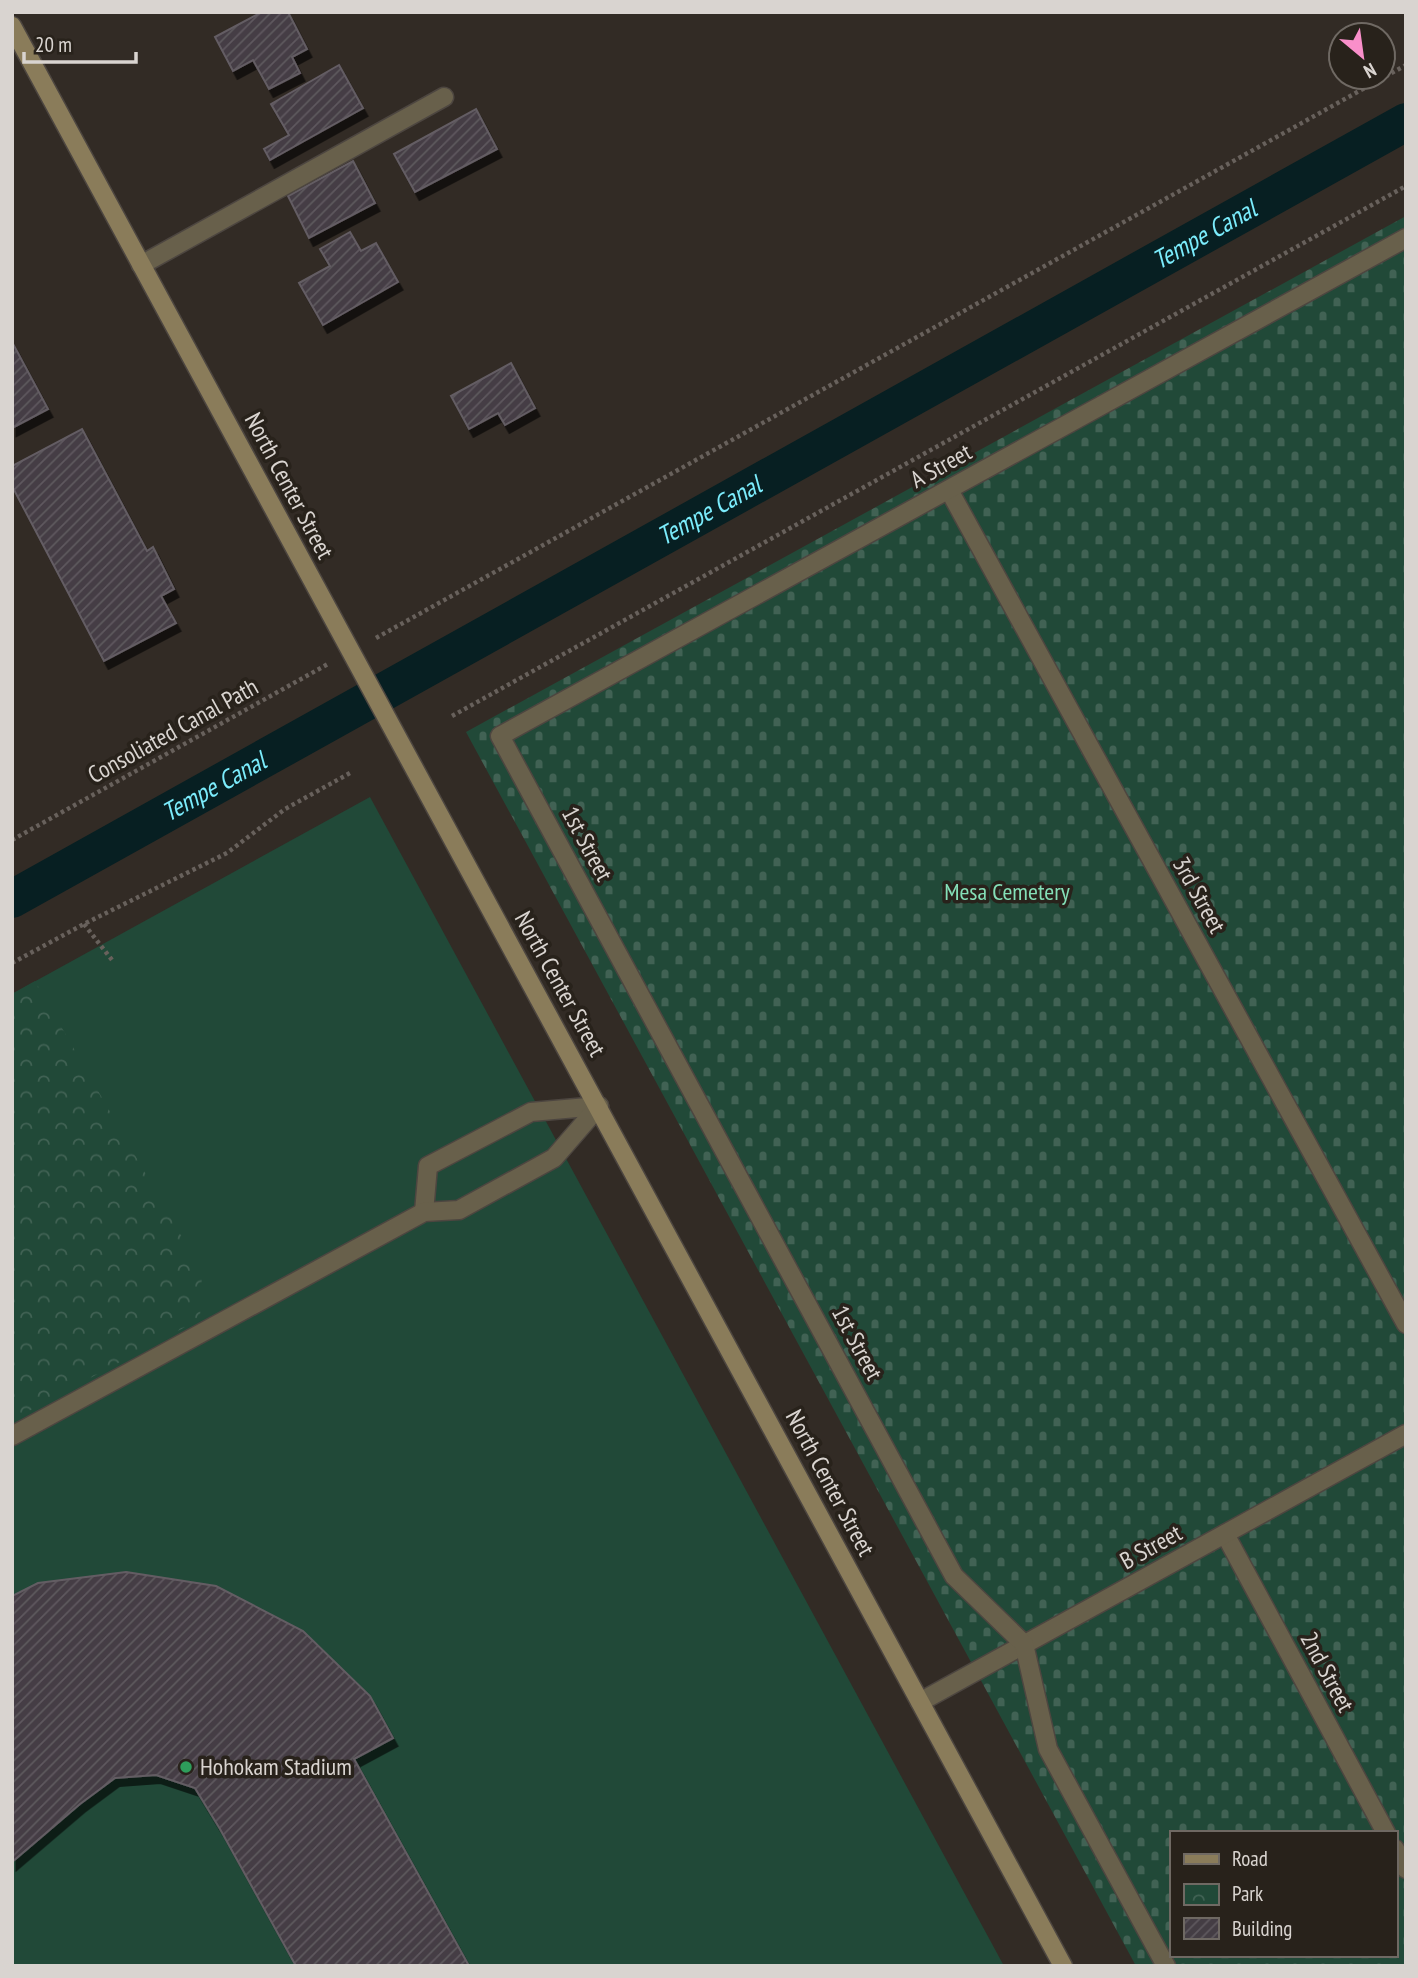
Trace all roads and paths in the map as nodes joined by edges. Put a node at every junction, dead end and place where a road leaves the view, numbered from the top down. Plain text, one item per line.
1 (12, 26) edge
2 (1406, 65) edge
3 (444, 97) dead end
4 (1406, 186) edge
5 (1406, 238) edge
6 (141, 265) junction
7 (949, 490) junction
8 (351, 652) junction
9 (452, 716) dead end
10 (500, 736) joint
11 (350, 773) dead end
12 (12, 840) edge
13 (84, 924) junction
14 (112, 960) dead end
15 (12, 963) edge
16 (599, 1106) junction
17 (424, 1212) junction
18 (1406, 1324) edge
19 (1406, 1434) edge
20 (12, 1436) edge
21 (1225, 1534) junction
22 (1024, 1644) junction
23 (920, 1702) junction
24 (1385, 1831) edge
25 (1397, 1852) edge
26 (1406, 1868) edge
27 (1063, 1966) edge
28 (1166, 1966) edge

1 - 6 street, North Center Street
2 - 8 path, Consoliated Canal Path
3 - 6 lane
4 - 9 path
5 - 7 lane, A Street
6 - 8 street, North Center Street
7 - 10 lane, A Street
7 - 18 lane, 3rd Street
8 - 12 path, Consoliated Canal Path
8 - 16 street, North Center Street
10 - 22 lane, 1st Street
11 - 13 path
13 - 14 path
13 - 15 path
16 - 17 lane
16 - 17 lane
16 - 23 street, North Center Street
17 - 20 lane
19 - 21 lane, B Street
21 - 22 lane, B Street
21 - 24 lane, 2nd Street
22 - 23 lane, B Street
22 - 28 lane
23 - 27 street, North Center Street
25 - 26 lane

